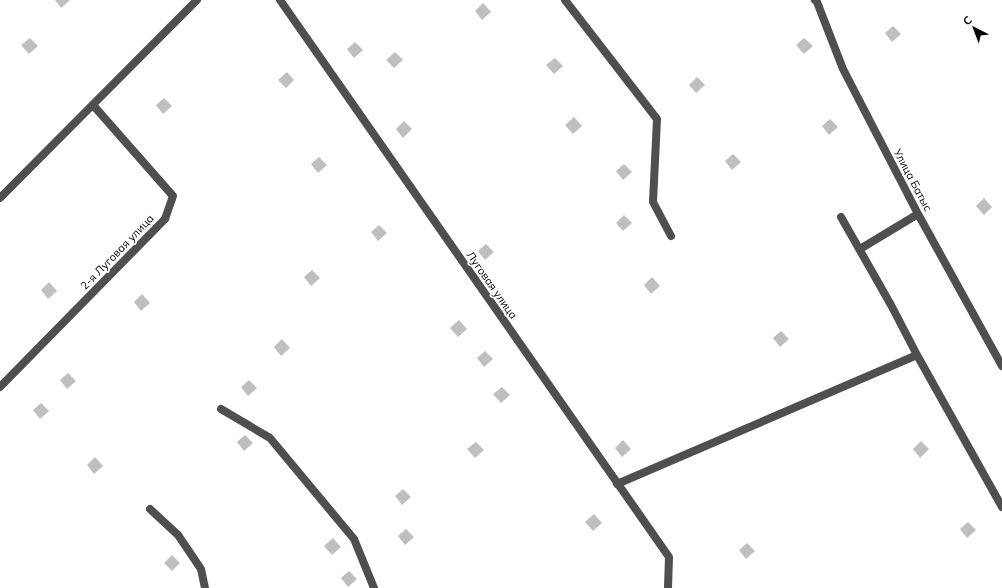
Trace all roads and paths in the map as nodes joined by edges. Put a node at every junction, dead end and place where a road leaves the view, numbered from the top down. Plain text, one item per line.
1 (197, 0) edge
2 (280, 0) edge
3 (565, 0) edge
4 (817, 1) edge
5 (93, 105) junction
6 (0, 198) edge
7 (918, 214) junction
8 (841, 217) dead end
9 (671, 236) dead end
10 (860, 248) junction
11 (917, 355) junction
12 (1002, 366) edge
13 (0, 387) edge
14 (221, 410) dead end
15 (617, 484) junction
16 (1002, 507) edge
17 (150, 509) dead end
18 (205, 588) edge
19 (374, 588) edge
20 (668, 588) edge

1 - 5 street
2 - 15 street, Луговая улица
3 - 9 street
4 - 7 street, Улица Батыс
5 - 6 street
5 - 13 street, 2-я Луговая улица
7 - 10 street
7 - 12 street, Улица Батыс
8 - 10 street
10 - 11 street
11 - 15 street
11 - 16 street
14 - 19 street
15 - 20 street, Луговая улица
17 - 18 street

